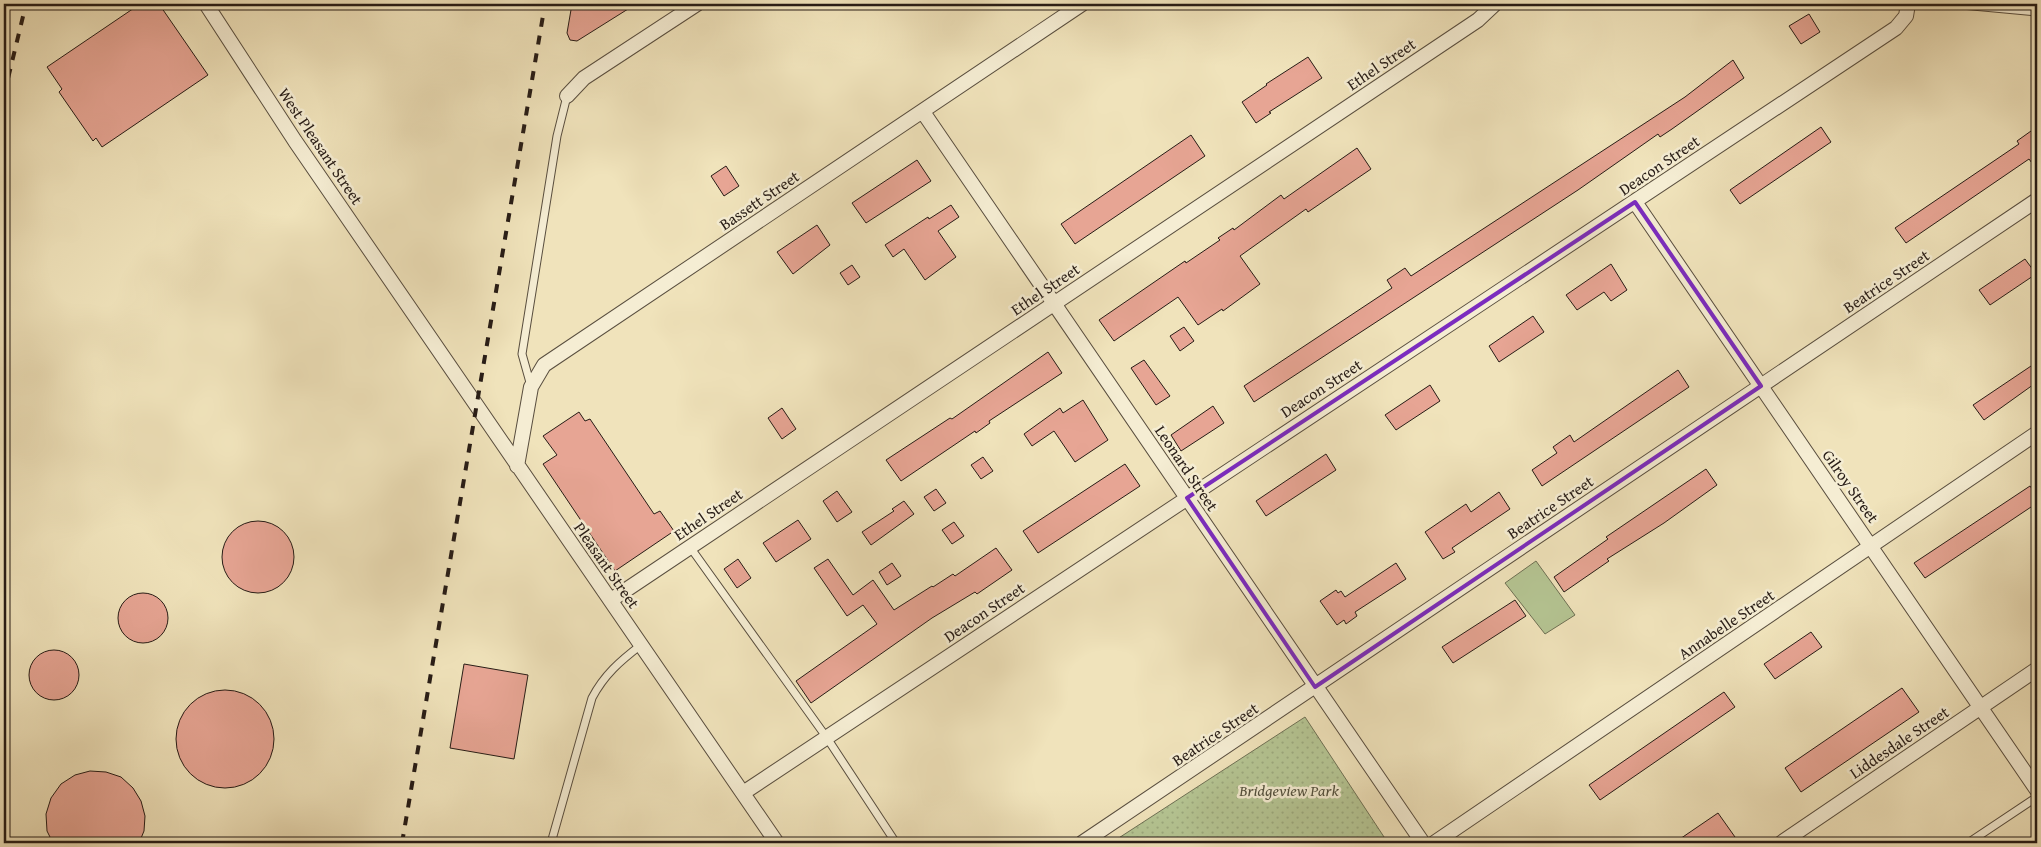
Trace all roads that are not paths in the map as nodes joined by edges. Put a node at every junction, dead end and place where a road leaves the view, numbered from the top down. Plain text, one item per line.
1 (207, 4) edge
2 (697, 4) edge
3 (1082, 4) edge
4 (1495, 4) edge
5 (1908, 4) edge
6 (1951, 4) edge
7 (2037, 12) edge
8 (567, 96) joint
9 (923, 112) junction
10 (2037, 200) edge
11 (1635, 202) junction
12 (1054, 304) junction
13 (410, 306) joint
14 (1761, 386) junction
15 (531, 387) junction
16 (2037, 433) edge
17 (517, 466) junction
18 (1187, 498) junction
19 (1871, 546) junction
20 (690, 547) junction
21 (611, 600) junction
22 (641, 645) junction
23 (2037, 669) edge
24 (1315, 687) junction
25 (1981, 707) junction
26 (827, 738) junction
27 (2037, 790) edge
28 (743, 793) junction
29 (2037, 797) edge
30 (551, 843) edge
31 (777, 843) edge
32 (896, 843) edge
33 (1082, 843) edge
34 (1423, 843) edge
35 (1434, 843) edge
36 (1781, 843) edge
37 (1968, 843) edge

1 - 13 street, West Pleasant Street
2 - 8 street
3 - 9 street, Bassett Street
4 - 12 street, Ethel Street
5 - 11 street, Deacon Street
6 - 7 lane
8 - 15 lane
9 - 12 street, Leonard Street
9 - 15 street, Bassett Street
10 - 14 street, Beatrice Street
11 - 14 street, Gilroy Street
11 - 18 street, Deacon Street
12 - 18 street, Leonard Street
12 - 20 street, Ethel Street
13 - 17 street, Pleasant Street
14 - 19 street, Gilroy Street
14 - 24 street, Beatrice Street
15 - 17 street, Bassett Street
16 - 19 street, Annabelle Street
17 - 21 street, Pleasant Street
18 - 24 street, Leonard Street
18 - 26 street, Deacon Street
19 - 25 street, Gilroy Street
19 - 35 street, Annabelle Street
20 - 21 street, Ethel Street
20 - 26 lane
21 - 22 street, Pleasant Street
22 - 28 street, Pleasant Street
22 - 30 lane
23 - 25 street, Liddesdale Street
24 - 33 street, Beatrice Street
24 - 34 street, Leonard Street
25 - 27 street, Gilroy Street
25 - 36 street, Liddesdale Street
26 - 28 street, Deacon Street
26 - 32 lane
28 - 31 street, Pleasant Street
29 - 37 lane

